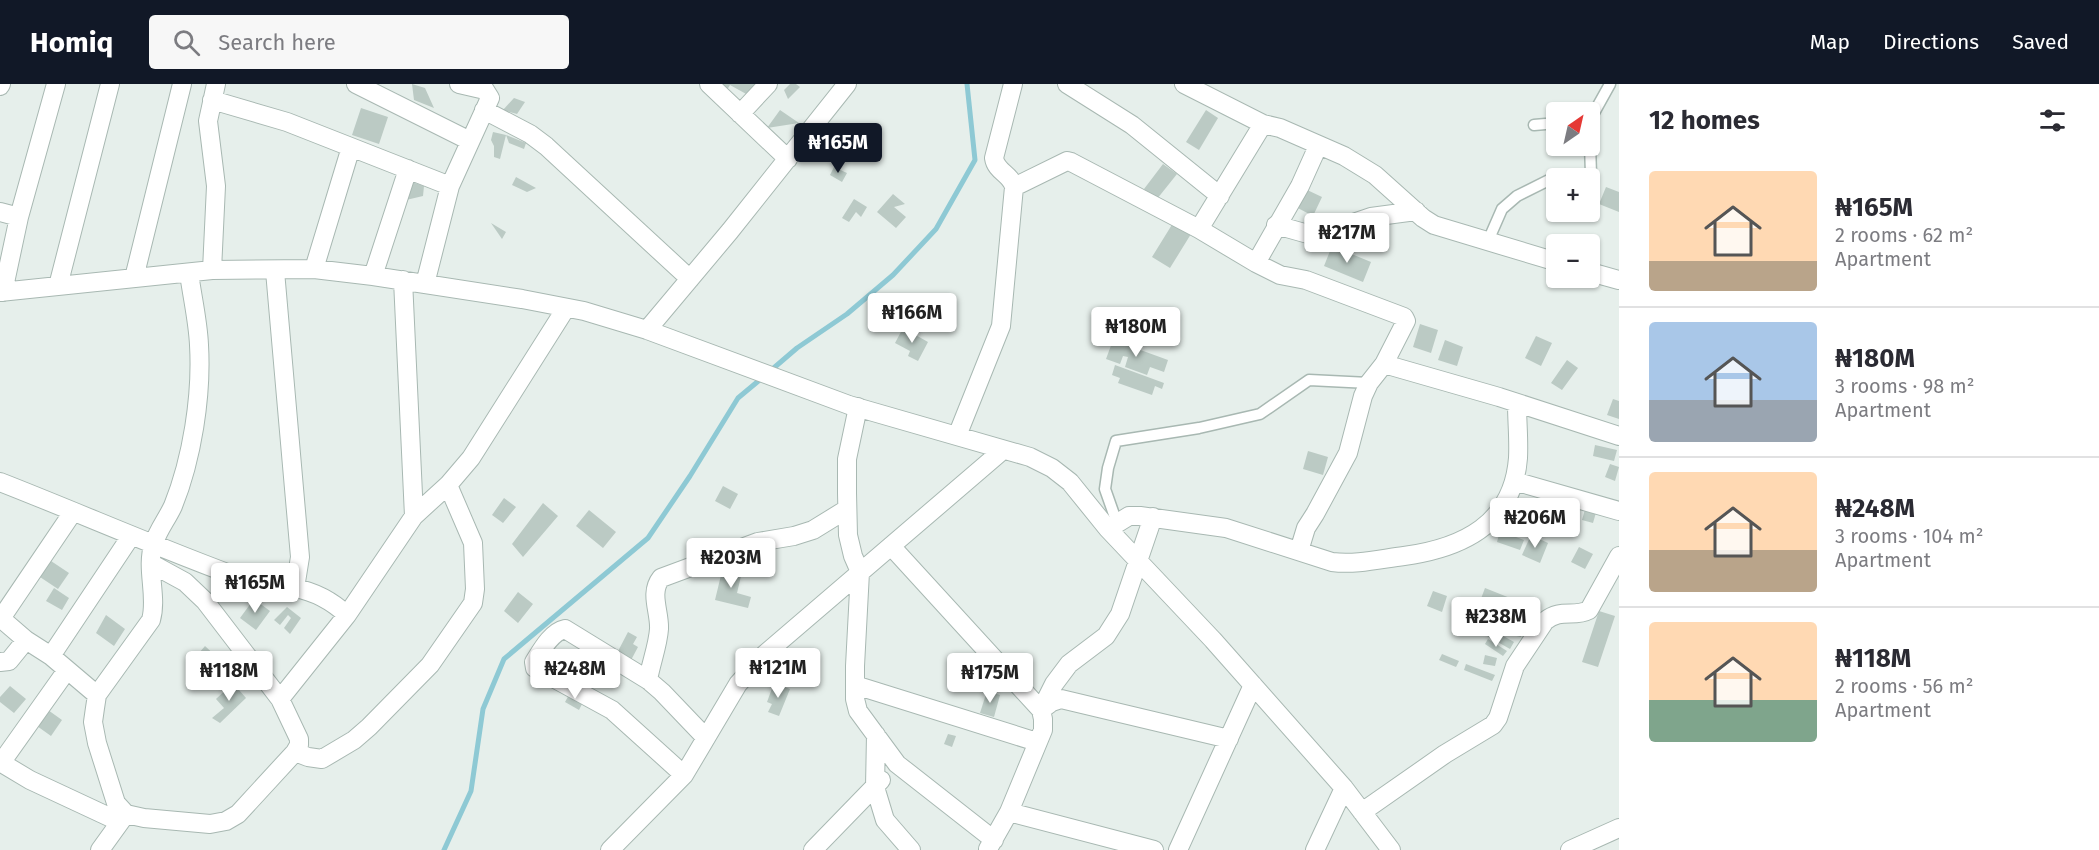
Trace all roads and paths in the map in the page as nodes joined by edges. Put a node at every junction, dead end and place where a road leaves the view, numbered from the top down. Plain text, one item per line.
1 (56, 84) edge
2 (110, 84) edge
3 (182, 84) edge
4 (356, 84) edge
5 (459, 84) edge
6 (709, 84) edge
7 (768, 84) edge
8 (847, 84) edge
9 (1013, 84) edge
10 (1067, 84) edge
11 (1184, 84) edge
12 (1611, 84) edge
13 (214, 92) edge
14 (1600, 103) edge
15 (484, 110) junction
16 (740, 114) junction
17 (1546, 123) edge
18 (1263, 124) junction
19 (1534, 124) dead end
20 (470, 141) junction
21 (1318, 146) junction
22 (351, 147) junction
23 (1590, 156) edge
24 (788, 159) junction
25 (408, 170) junction
26 (450, 186) junction
27 (1014, 187) junction
28 (1220, 196) junction
29 (1416, 211) junction
30 (0, 212) edge
31 (19, 217) junction
32 (1276, 225) junction
33 (1199, 229) junction
34 (1488, 241) junction
35 (1546, 259) edge
36 (1256, 263) junction
37 (314, 269) junction
38 (212, 270) junction
39 (275, 271) junction
40 (189, 273) junction
41 (1600, 275) edge
42 (373, 276) junction
43 (134, 278) junction
44 (690, 279) junction
45 (403, 280) junction
46 (1619, 280) edge
47 (425, 284) junction
48 (58, 286) junction
49 (2, 292) edge
50 (566, 308) junction
51 (647, 330) junction
52 (1384, 364) junction
53 (1369, 383) junction
54 (1517, 403) junction
55 (858, 407) junction
56 (957, 436) junction
57 (1619, 436) edge
58 (1004, 450) junction
59 (0, 482) edge
60 (1514, 482) junction
61 (448, 486) junction
62 (847, 509) junction
63 (1619, 511) edge
64 (73, 512) junction
65 (414, 516) junction
66 (1153, 517) junction
67 (1113, 526) junction
68 (131, 536) junction
69 (153, 545) junction
70 (891, 546) junction
71 (1299, 551) junction
72 (1619, 556) edge
73 (1138, 561) junction
74 (152, 564) junction
75 (860, 572) junction
76 (295, 588) junction
77 (347, 615) junction
78 (26, 640) junction
79 (51, 656) junction
80 (0, 662) edge
81 (67, 670) junction
82 (648, 680) junction
83 (855, 685) junction
84 (1253, 685) junction
85 (97, 695) junction
86 (280, 699) junction
87 (1041, 710) junction
88 (876, 735) junction
89 (706, 738) junction
90 (1229, 739) junction
91 (1037, 742) junction
92 (295, 752) junction
93 (0, 763) edge
94 (897, 764) junction
95 (684, 775) junction
96 (875, 787) junction
97 (1344, 788) junction
98 (1008, 812) junction
99 (1362, 812) junction
100 (123, 818) junction
101 (1619, 828) edge
102 (991, 845) edge
103 (100, 850) edge
104 (610, 850) edge
105 (813, 850) edge
106 (911, 850) edge
107 (1154, 850) edge
108 (1178, 850) edge
109 (1315, 850) edge
110 (1391, 850) edge
111 (1570, 850) edge

1 - 31 street
2 - 48 street
3 - 43 street
4 - 20 street
5 - 15 street
6 - 16 street
7 - 16 street
8 - 24 street
9 - 27 street
10 - 28 street
11 - 18 street
12 - 14 lane
13 - 22 street
13 - 38 street
15 - 20 street
15 - 44 street
16 - 24 street
17 - 19 lane
18 - 21 street
18 - 28 street
20 - 26 street
21 - 29 street
21 - 32 street
22 - 25 street
22 - 37 street
23 - 34 lane
24 - 44 street
25 - 26 street
25 - 42 street
26 - 47 street
27 - 33 street
27 - 56 street
28 - 33 street
29 - 32 street
29 - 34 street
30 - 31 street
31 - 49 street
32 - 36 street
33 - 36 street
34 - 35 street
36 - 52 street
37 - 39 street
37 - 42 street
38 - 39 street
38 - 40 street
39 - 76 street
40 - 43 street
40 - 69 street
41 - 46 street
42 - 45 street
43 - 48 street
44 - 51 street
45 - 47 street
45 - 65 street
47 - 50 street
48 - 49 street
50 - 51 street
50 - 61 street
51 - 55 street
52 - 53 street
52 - 54 street
53 - 67 lane
53 - 71 street
54 - 57 street
54 - 60 street
55 - 56 street
55 - 62 street
56 - 58 street
58 - 67 street
58 - 70 street
59 - 64 street
60 - 63 street
60 - 71 street
61 - 65 street
61 - 92 street
62 - 75 street
62 - 82 street
64 - 68 street
64 - 78 street
65 - 77 street
66 - 67 street
66 - 71 street
66 - 73 street
67 - 73 street
68 - 69 street
68 - 79 street
69 - 74 street
69 - 76 street
70 - 75 street
70 - 87 street
72 - 99 street
73 - 84 street
73 - 87 street
74 - 85 street
74 - 86 street
75 - 83 street
75 - 89 street
76 - 77 street
77 - 86 street
78 - 79 street
78 - 80 street
79 - 81 street
81 - 85 street
81 - 93 street
82 - 89 street
82 - 95 street
83 - 88 street
83 - 91 street
84 - 90 street
84 - 97 street
85 - 100 street
86 - 92 street
87 - 90 street
87 - 91 street
88 - 94 street
88 - 96 street
89 - 95 street
90 - 108 street
91 - 98 street
92 - 100 street
93 - 100 street
94 - 96 street
94 - 102 street
95 - 104 street
96 - 105 street
96 - 106 street
97 - 99 street
97 - 109 street
98 - 102 street
98 - 107 street
99 - 110 street
100 - 103 street
101 - 111 street

